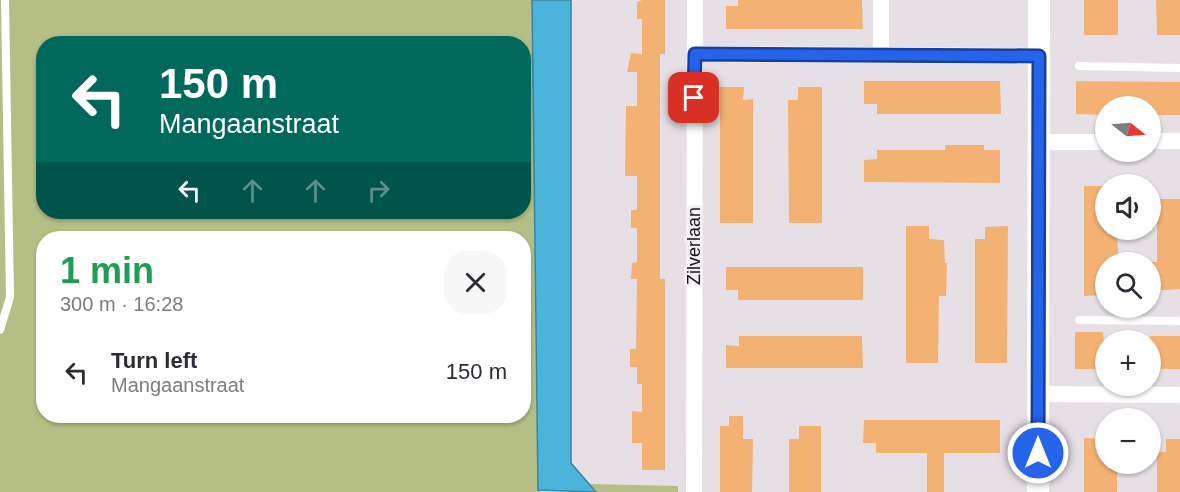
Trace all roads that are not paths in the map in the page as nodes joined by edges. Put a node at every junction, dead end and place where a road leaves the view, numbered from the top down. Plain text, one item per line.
1 (5, 0) edge
2 (695, 0) edge
3 (881, 0) edge
4 (1039, 0) edge
5 (695, 54) junction
6 (881, 54) junction
7 (1039, 56) junction
8 (1079, 66) dead end
9 (1180, 68) edge
10 (1161, 141) edge
11 (1180, 141) edge
12 (1039, 142) junction
13 (1095, 142) edge
14 (1079, 320) dead end
15 (1180, 321) edge
16 (0, 330) edge
17 (1038, 394) junction
18 (1180, 395) edge
19 (694, 492) edge
20 (1038, 492) edge

1 - 16 lane
2 - 5 street, Zilverlaan
3 - 6 street
4 - 7 street
5 - 6 street
5 - 19 street, Zilverlaan
6 - 7 street
7 - 12 street
8 - 9 lane
10 - 11 street
12 - 13 street
12 - 17 street
14 - 15 lane
17 - 18 street
17 - 20 street

